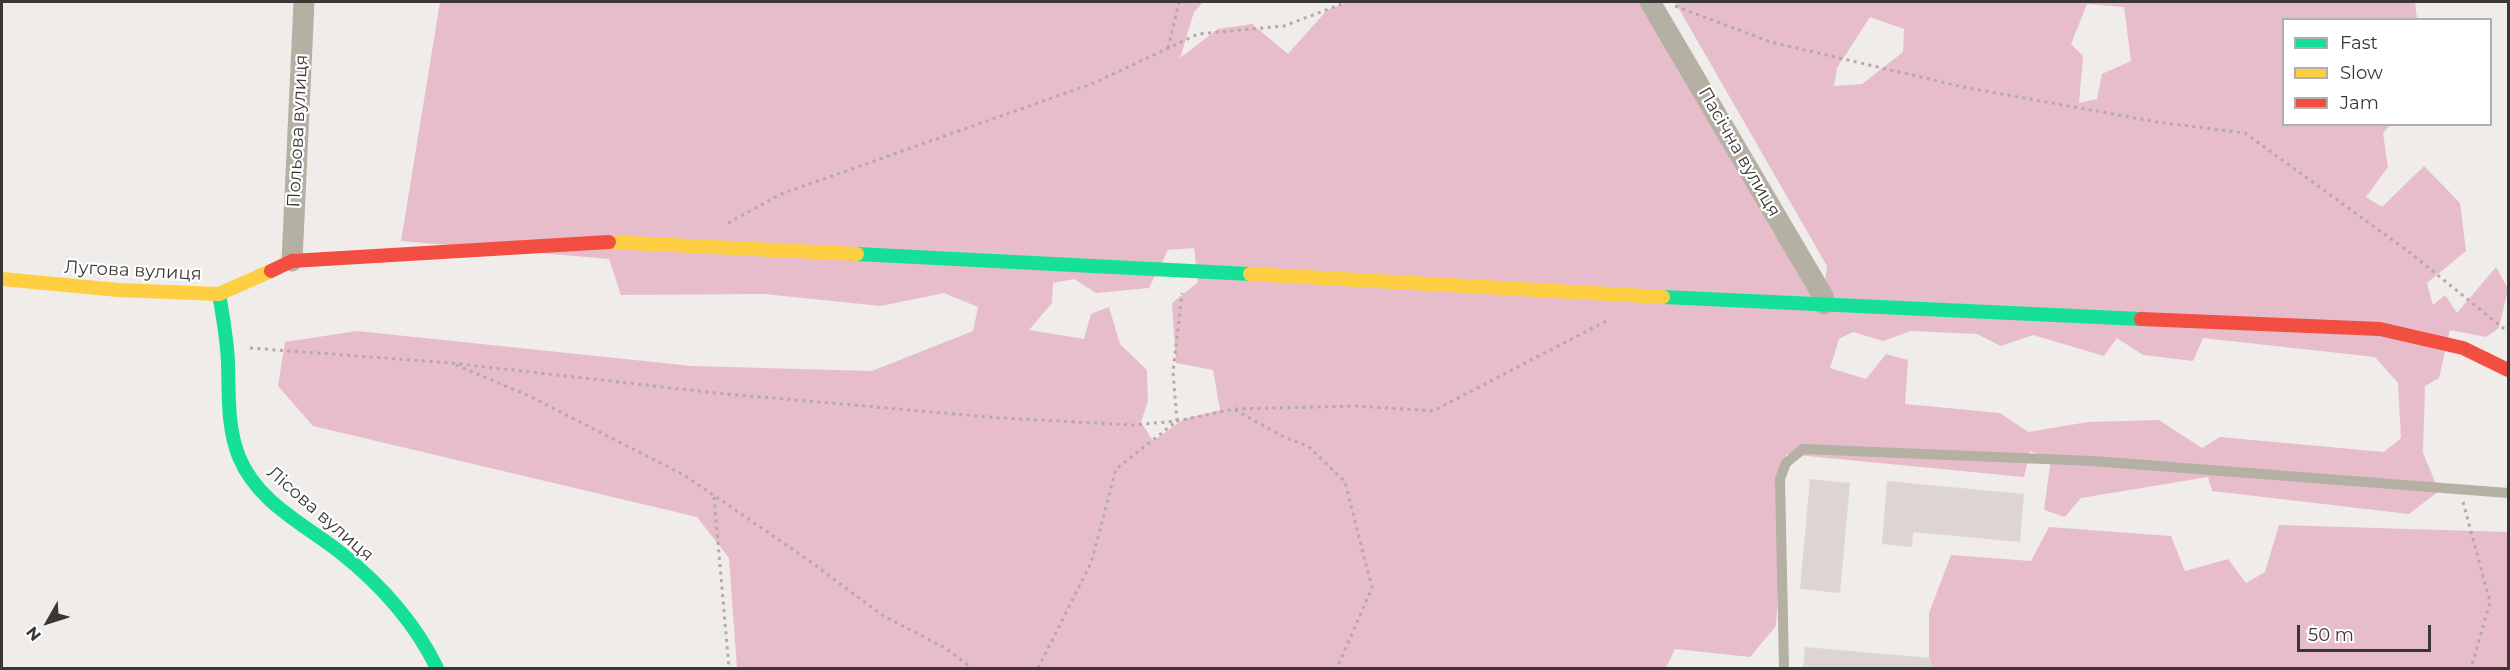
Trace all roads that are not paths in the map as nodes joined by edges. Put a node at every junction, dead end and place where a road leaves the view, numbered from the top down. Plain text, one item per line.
1 (303, 2) edge
2 (1650, 2) edge
3 (292, 261) junction
4 (2, 279) edge
5 (219, 294) junction
6 (1824, 304) junction
7 (2508, 370) edge
8 (2508, 493) edge
9 (437, 669) edge
10 (1784, 669) edge

1 - 3 street, Польова вулиця
2 - 6 street, Пасічна вулиця
3 - 5 street, Лугова вулиця
3 - 6 street
4 - 5 street, Лугова вулиця
5 - 9 street, Лісова вулиця
6 - 7 street
8 - 10 lane

